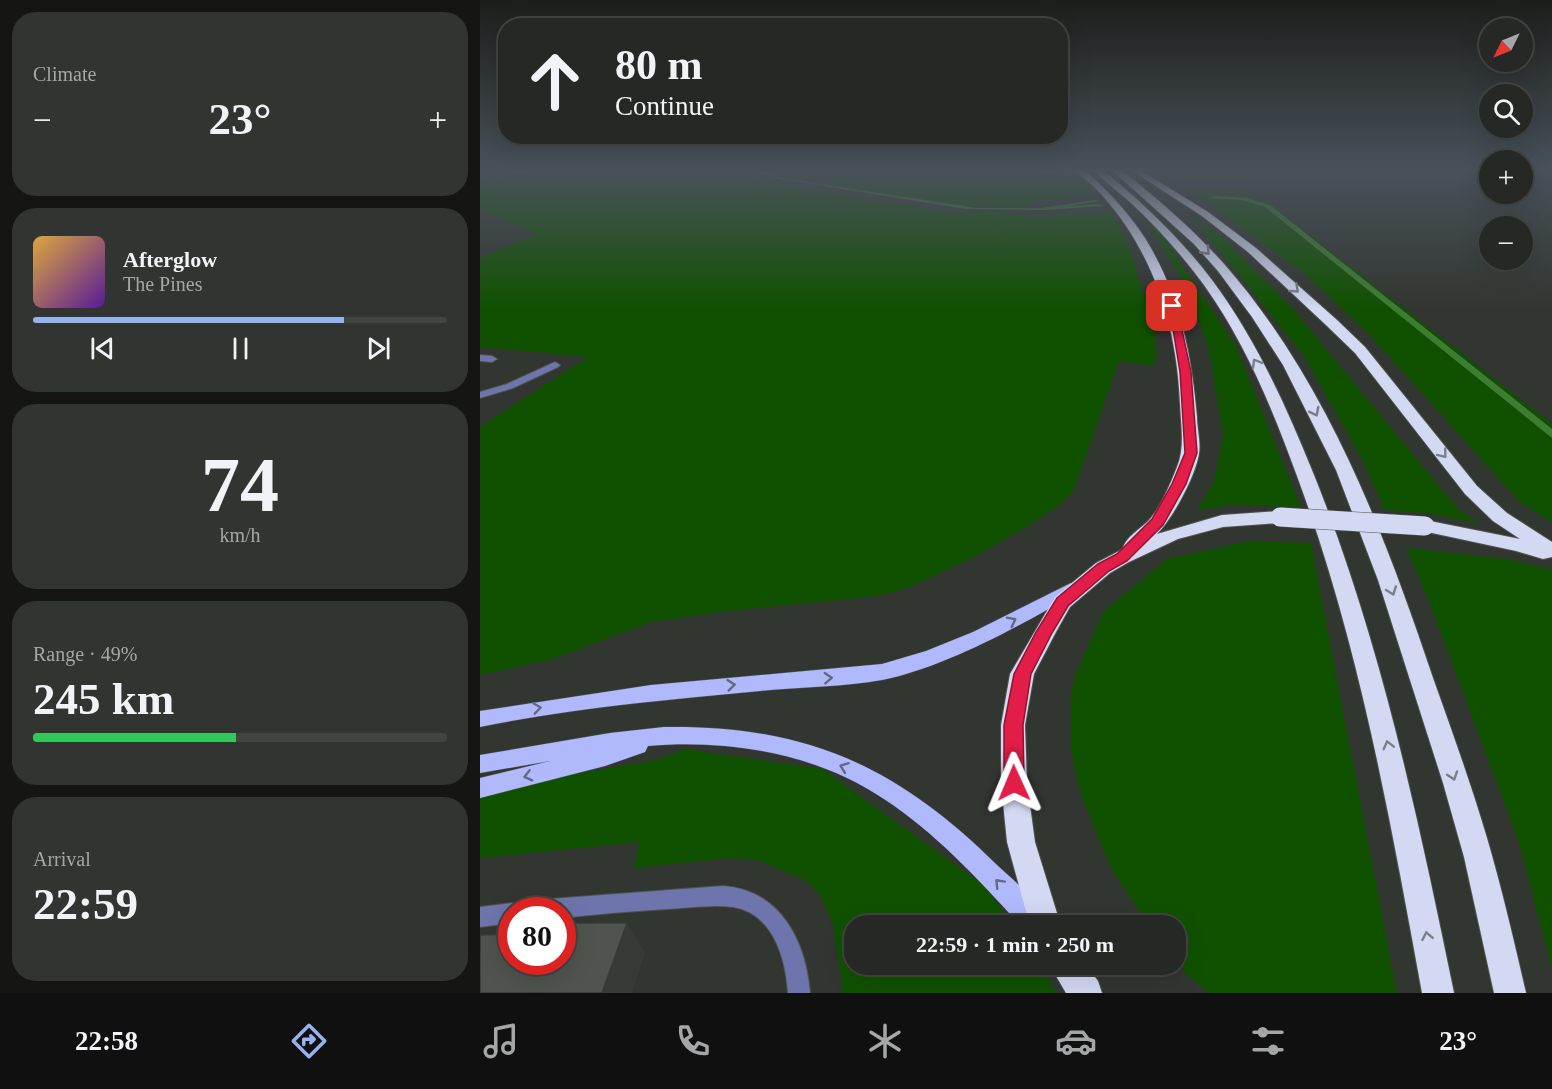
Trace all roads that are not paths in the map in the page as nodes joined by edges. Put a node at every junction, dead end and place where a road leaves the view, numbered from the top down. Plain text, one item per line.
1 (1124, 216) edge
2 (1149, 216) edge
3 (1171, 216) edge
4 (1208, 216) edge
5 (480, 358) edge
6 (492, 359) dead end
7 (555, 365) dead end
8 (480, 395) edge
9 (1552, 550) edge
10 (1552, 556) edge
11 (1122, 557) junction
12 (1088, 580) junction
13 (480, 719) edge
14 (665, 736) junction
15 (480, 764) edge
16 (480, 788) edge
17 (576, 906) edge
18 (498, 915) edge
19 (1029, 915) edge
20 (1043, 915) edge
21 (480, 917) edge
22 (799, 993) edge
23 (1438, 993) edge
24 (1510, 993) edge

1 - 11 highway
23 -> 2 highway
3 -> 24 highway
4 -> 9 highway
5 - 6 street
7 - 8 street
10 - 11 highway, bridge
11 - 12 highway
13 -> 12 main road
12 - 20 highway
14 - 15 main road
14 -> 16 main road
19 -> 14 main road
17 - 22 street
18 - 21 street

